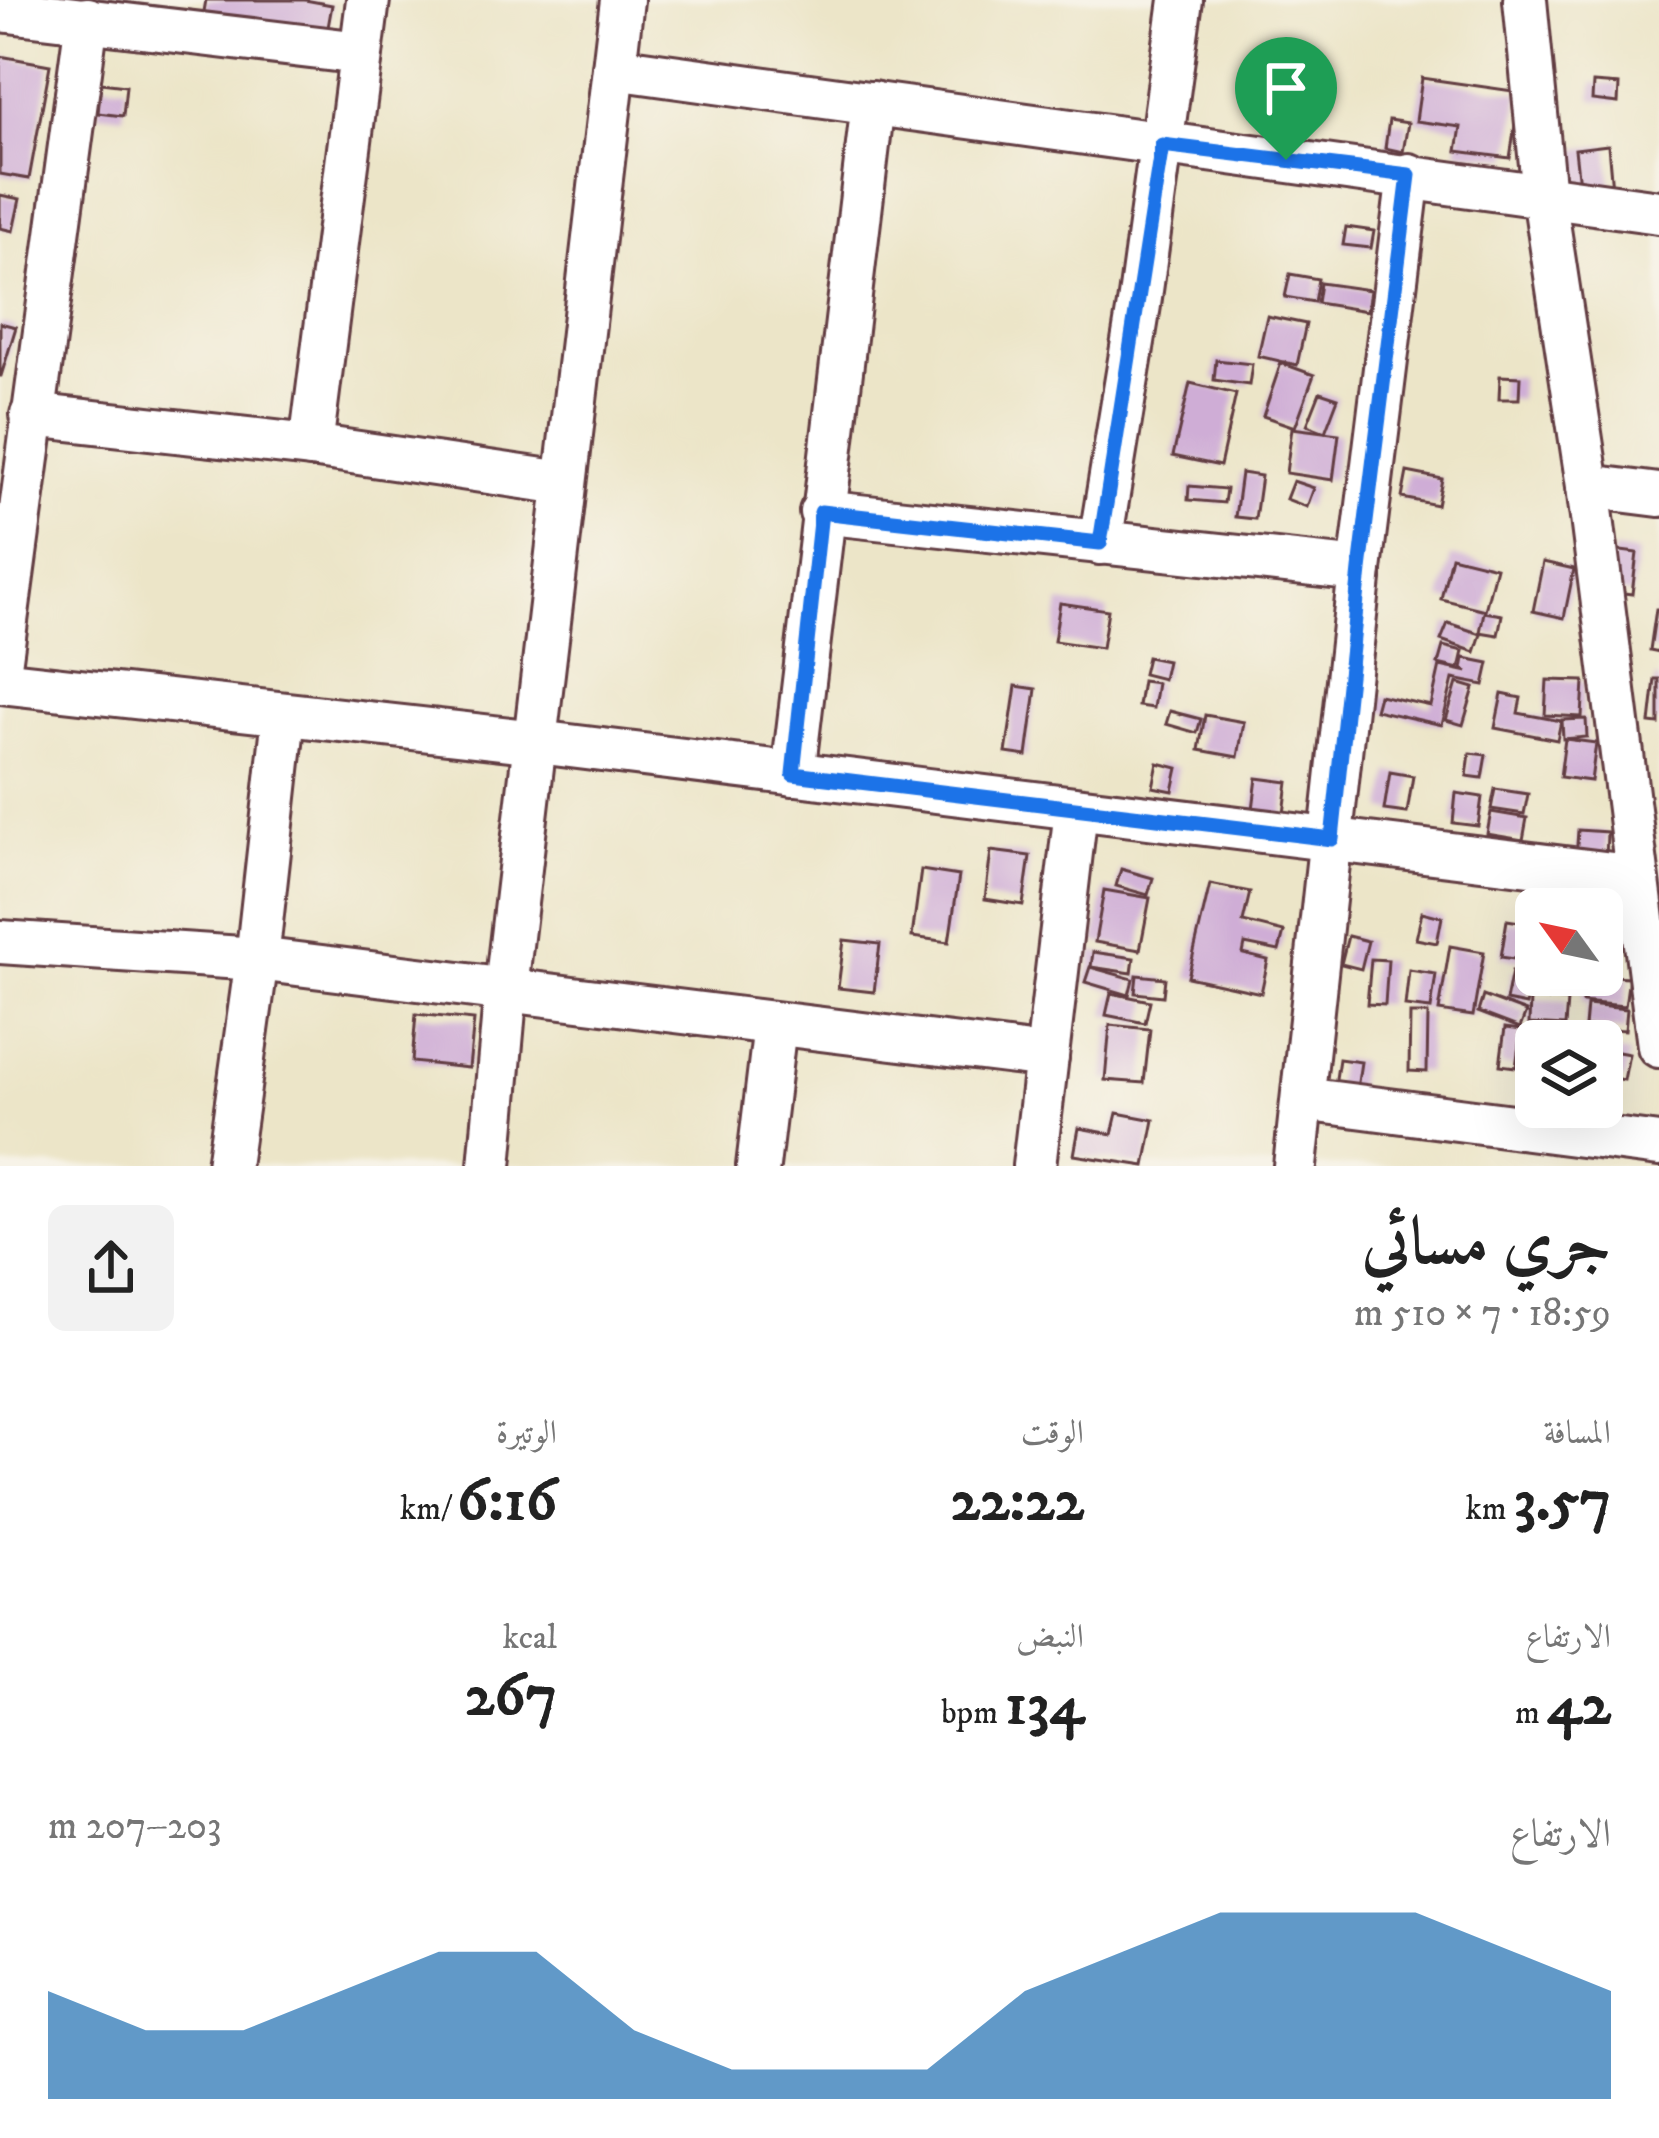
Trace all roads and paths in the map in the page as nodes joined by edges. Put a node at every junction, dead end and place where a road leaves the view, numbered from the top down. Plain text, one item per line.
1 (368, 0) edge
2 (622, 0) edge
3 (1181, 0) edge
4 (1525, 0) edge
5 (0, 10) edge
6 (87, 19) junction
7 (361, 53) junction
8 (614, 68) junction
9 (873, 103) junction
10 (1162, 145) junction
11 (1409, 175) junction
12 (1544, 196) junction
13 (1659, 212) edge
14 (32, 416) junction
15 (310, 446) junction
16 (564, 483) junction
17 (1588, 486) junction
18 (1659, 495) edge
19 (821, 512) junction
20 (1100, 543) junction
21 (1360, 570) junction
22 (0, 666) edge
23 (0, 682) edge
24 (284, 716) junction
25 (537, 742) junction
26 (1639, 750) edge
27 (793, 774) junction
28 (1076, 810) junction
29 (1332, 839) junction
30 (1637, 877) junction
31 (0, 942) edge
32 (257, 959) junction
33 (506, 988) junction
34 (775, 1025) junction
35 (1659, 1046) edge
36 (1047, 1057) junction
37 (1303, 1099) junction
38 (1659, 1145) edge
39 (228, 1166) edge
40 (490, 1166) edge
41 (758, 1166) edge
42 (1034, 1166) edge
43 (1295, 1166) edge

1 - 7 street
2 - 8 street
3 - 10 street
4 - 12 street
5 - 6 street
6 - 7 street
6 - 14 street
7 - 15 street
8 - 9 street
8 - 16 street
9 - 10 street
9 - 19 street
10 - 11 street
10 - 20 street
11 - 12 street
11 - 21 street
12 - 13 street
12 - 17 street
14 - 15 street
14 - 22 street
15 - 16 street
16 - 25 street
17 - 18 street
17 - 26 street
19 - 20 street
19 - 27 street
20 - 21 street
21 - 29 street
23 - 24 street
24 - 25 street
24 - 32 street
25 - 27 street
25 - 33 street
26 - 30 street
27 - 28 street
28 - 29 street
28 - 36 street
29 - 30 street
29 - 37 street
30 - 35 street
31 - 32 street
32 - 33 street
32 - 39 street
33 - 34 street
33 - 40 street
34 - 36 street
34 - 41 street
36 - 42 street
37 - 38 street
37 - 43 street

